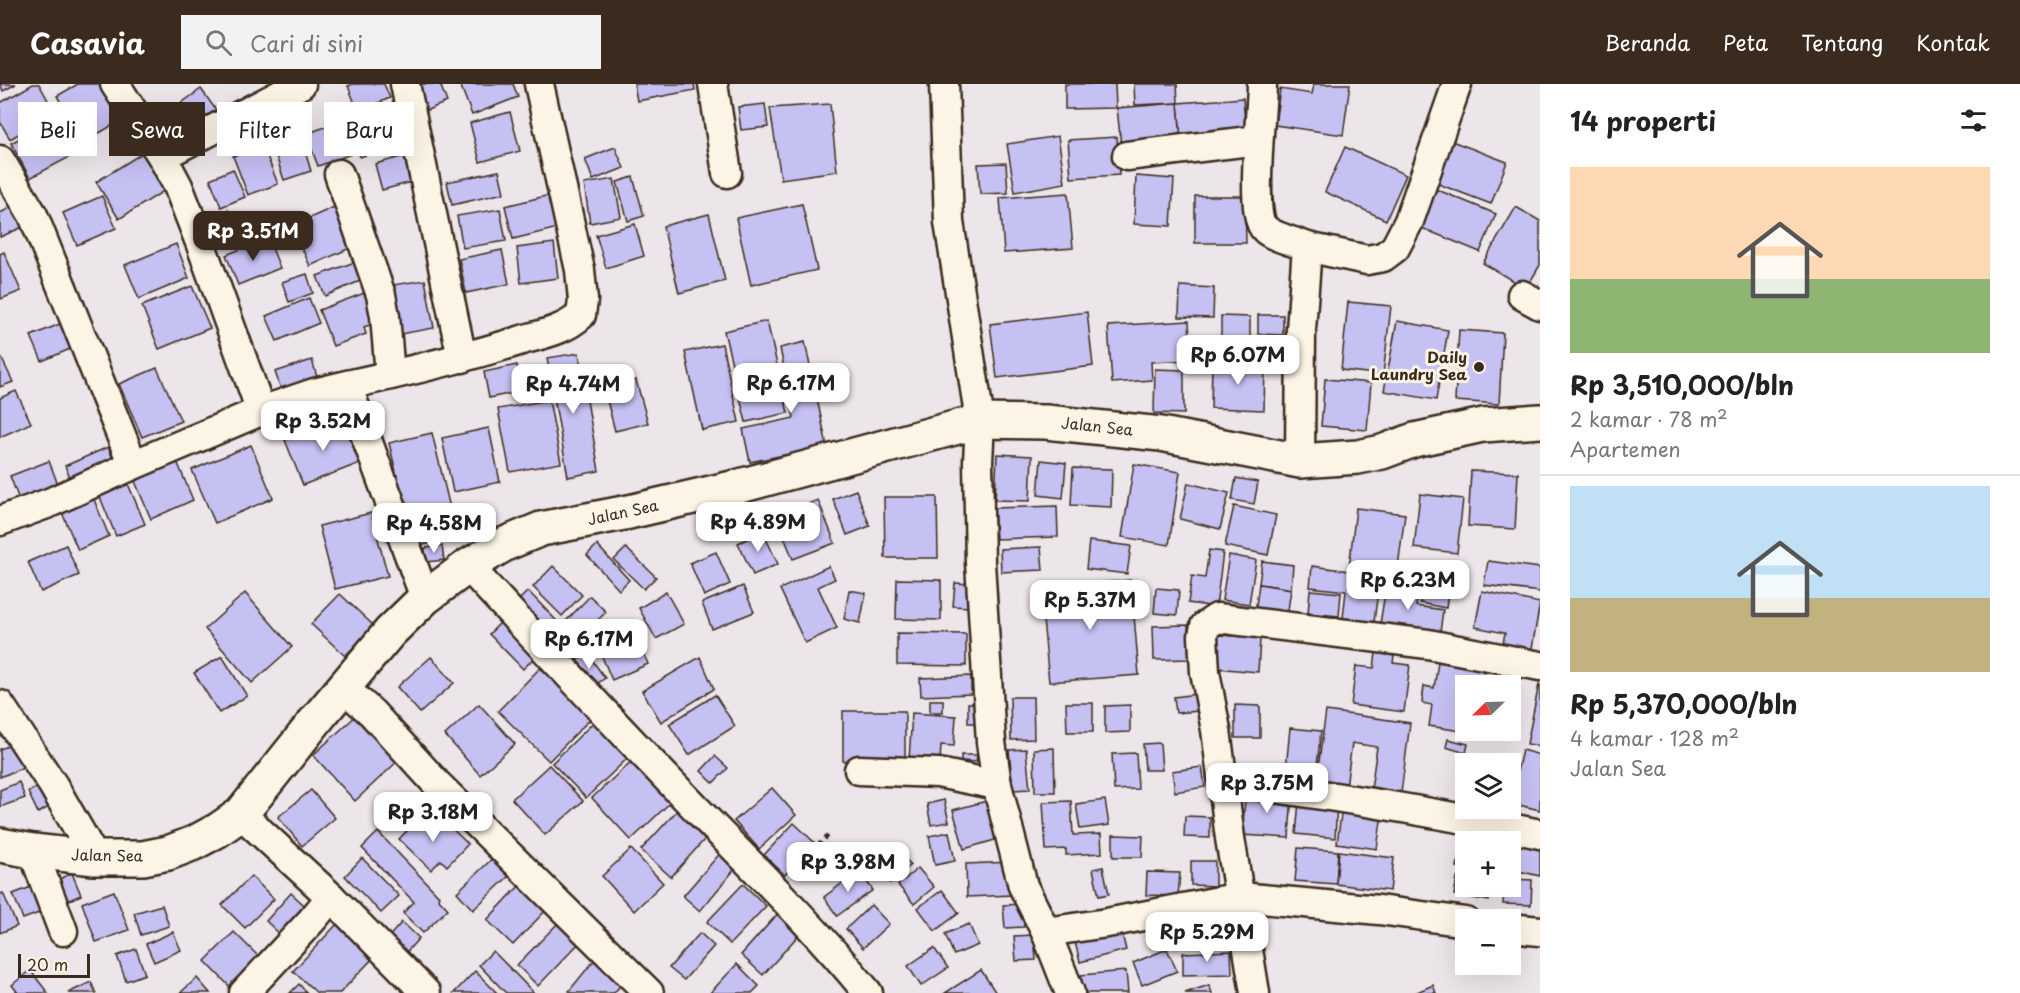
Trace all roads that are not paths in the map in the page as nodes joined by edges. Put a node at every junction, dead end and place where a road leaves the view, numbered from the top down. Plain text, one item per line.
1 (115, 84) edge
2 (301, 84) edge
3 (405, 84) edge
4 (539, 84) edge
5 (713, 84) edge
6 (944, 84) edge
7 (1262, 84) edge
8 (1457, 84) edge
9 (127, 102) edge
10 (205, 134) edge
11 (1258, 140) junction
12 (162, 156) edge
13 (1127, 156) dead end
14 (0, 160) edge
15 (727, 172) dead end
16 (339, 174) dead end
17 (1307, 247) junction
18 (462, 358) junction
19 (390, 375) junction
20 (347, 385) junction
21 (261, 411) junction
22 (1539, 419) edge
23 (980, 421) junction
24 (1300, 461) junction
25 (133, 465) junction
26 (0, 521) edge
27 (468, 566) junction
28 (424, 598) junction
29 (1540, 666) edge
30 (344, 688) junction
31 (0, 705) edge
32 (859, 770) dead end
33 (1224, 782) junction
34 (997, 785) junction
35 (241, 814) junction
36 (1540, 834) edge
37 (0, 845) edge
38 (33, 851) junction
39 (95, 858) junction
40 (331, 897) junction
41 (1240, 897) junction
42 (1455, 920) edge
43 (1521, 929) edge
44 (63, 931) dead end
45 (1540, 931) edge
46 (1046, 932) junction
47 (244, 993) edge
48 (426, 993) edge
49 (649, 993) edge
50 (868, 993) edge
51 (1070, 993) edge
52 (1255, 993) edge

1 - 9 street
2 - 10 street
3 - 18 street
4 - 18 street
5 - 15 street
6 - 23 street
7 - 11 street
8 - 17 street
11 - 13 street
11 - 17 street
12 - 21 street
14 - 25 street
16 - 19 street
17 - 24 street
18 - 19 street
19 - 20 street
20 - 21 street
20 - 28 street
21 - 25 street
22 - 24 main road, Jalan Sea
23 - 24 main road, Jalan Sea
23 - 27 main road, Jalan Sea
23 - 34 street
25 - 26 street
27 - 28 main road, Jalan Sea
27 - 50 street
28 - 30 main road, Jalan Sea
29 - 33 street
30 - 35 main road, Jalan Sea
30 - 49 street
31 - 39 street
32 - 34 street
33 - 36 street
33 - 41 street
34 - 46 street
35 - 39 main road, Jalan Sea
35 - 40 street
37 - 38 main road, Jalan Sea
38 - 39 main road, Jalan Sea
38 - 44 street
40 - 47 street
40 - 48 street
41 - 42 street
41 - 46 street
41 - 52 street
43 - 45 street
46 - 51 street

